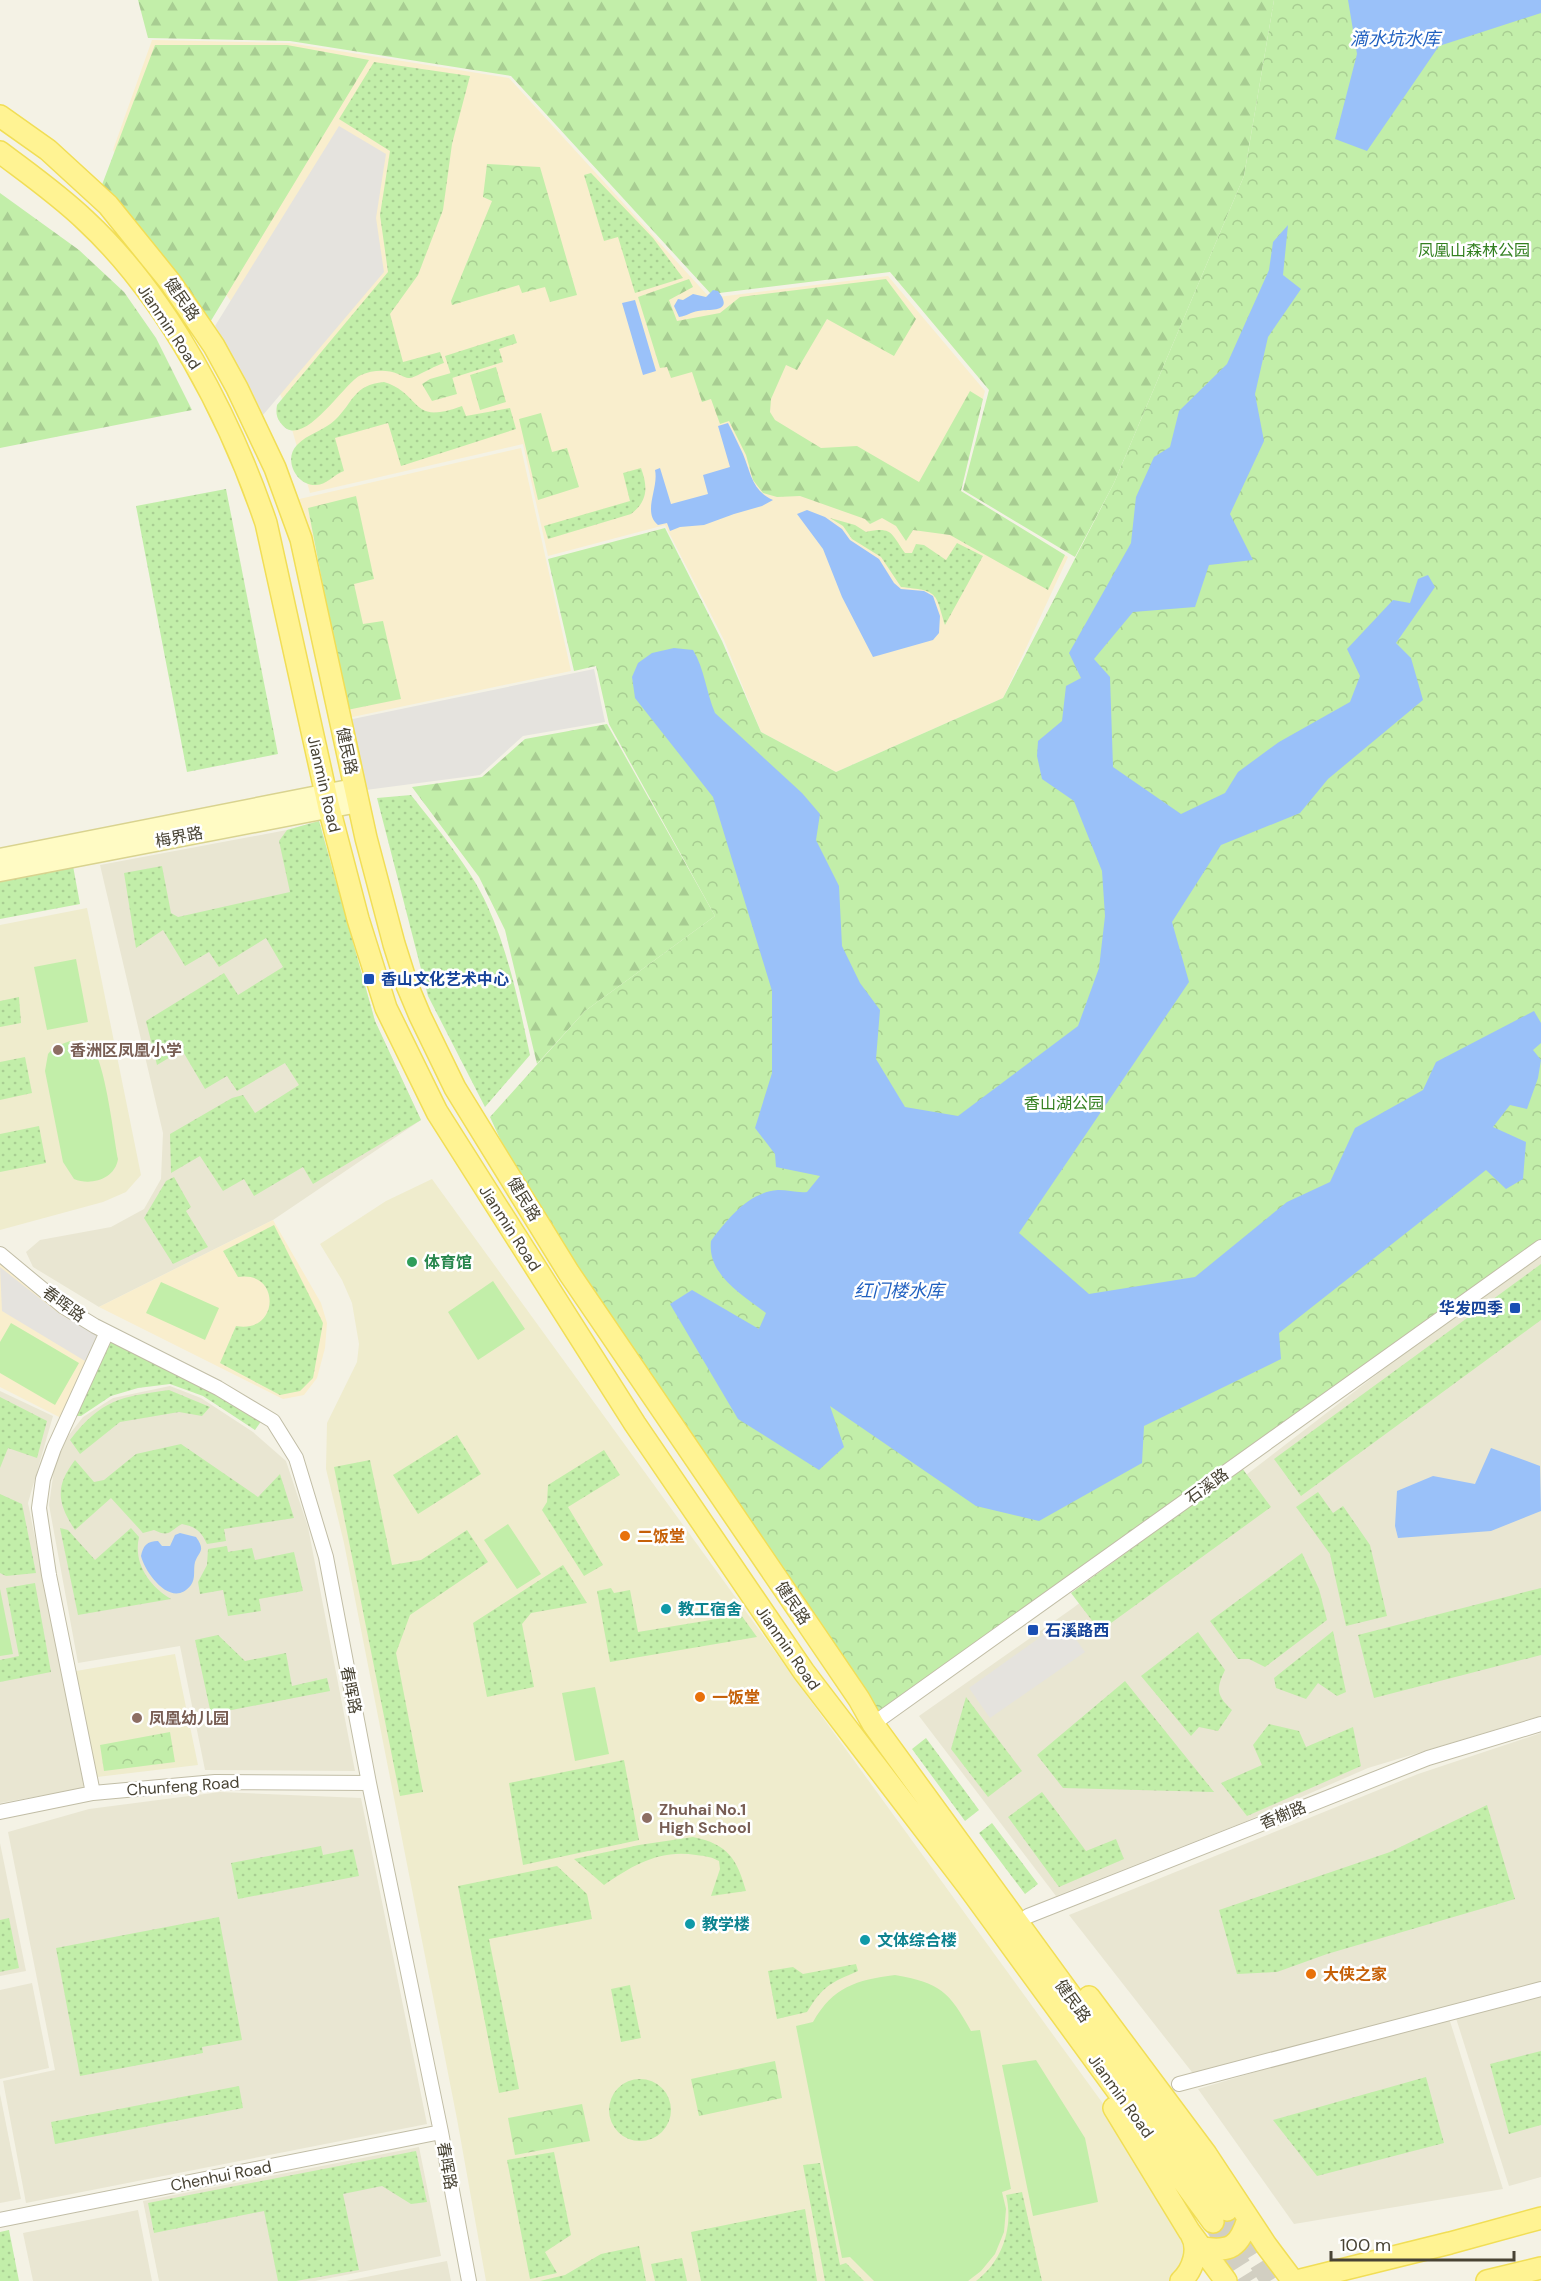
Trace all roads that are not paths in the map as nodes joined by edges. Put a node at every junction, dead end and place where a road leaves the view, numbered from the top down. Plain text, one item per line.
1 (0, 116) edge
2 (0, 152) edge
3 (356, 795) junction
4 (327, 800) junction
5 (0, 858) edge
6 (0, 872) edge
7 (1541, 1248) edge
8 (0, 1254) edge
9 (107, 1332) junction
10 (873, 1724) junction
11 (1541, 1724) edge
12 (369, 1784) junction
13 (93, 1793) junction
14 (0, 1812) edge
15 (977, 1884) junction
16 (1028, 1916) junction
17 (1541, 1989) edge
18 (1179, 2084) dead end
19 (441, 2132) junction
20 (1220, 2216) tunnel mouth
21 (1541, 2218) edge
22 (1248, 2219) junction
23 (0, 2220) edge
24 (1196, 2240) junction
25 (1541, 2268) edge
26 (469, 2281) edge
27 (1181, 2281) edge
28 (1226, 2281) edge
29 (1295, 2281) edge
30 (1487, 2281) edge

1 - 3 main road, 健民路
2 - 4 main road, Jianmin Road
3 - 4 main road
3 - 10 main road, 健民路
4 - 5 main road
4 - 6 main road, 梅界路
4 - 15 main road, Jianmin Road
7 - 10 street, 石溪路
8 - 9 street, 春晖路
9 - 12 street, 春晖路
9 - 13 street
10 - 15 main road, 健民路
11 - 16 street, 香榭路
12 - 13 street, Chunfeng Road
12 - 19 street, 春晖路
13 - 14 street, Chunfeng Road
15 - 16 main road
15 - 20 main road, Jianmin Road
15 - 24 main road
16 - 22 main road
17 - 18 street
19 - 23 street, Chenhui Road
19 - 26 street, 春晖路
21 - 29 main road
22 - 24 main road
22 - 29 main road
24 - 27 main road
24 - 28 main road
25 - 30 main road

